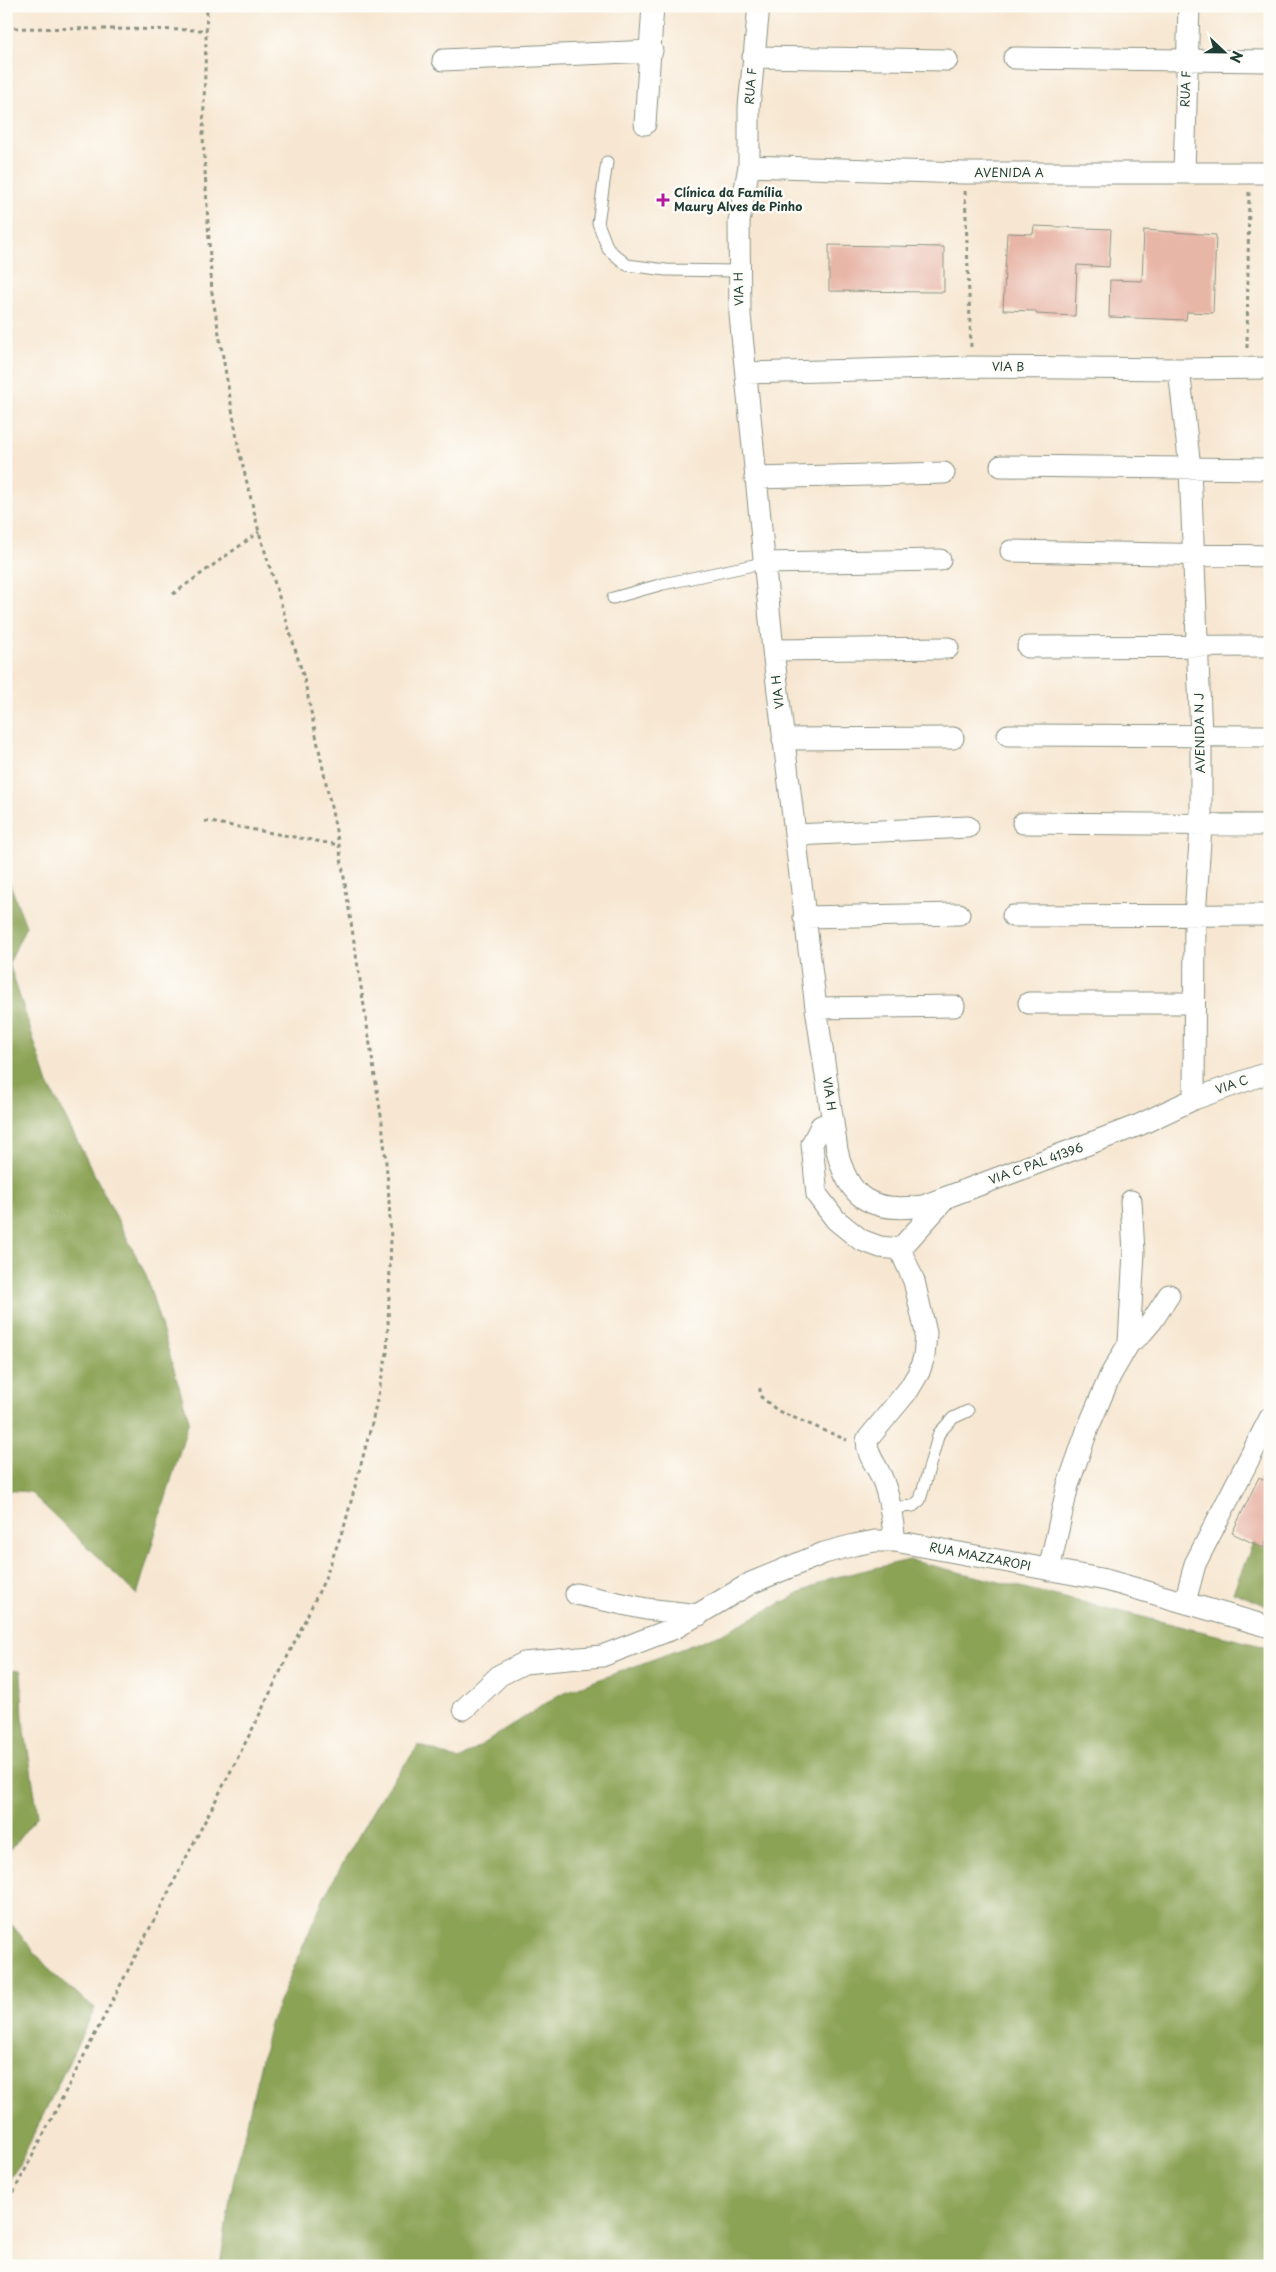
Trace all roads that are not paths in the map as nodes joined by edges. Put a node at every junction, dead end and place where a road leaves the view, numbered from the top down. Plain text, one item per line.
1 (654, 6) edge
2 (758, 6) edge
3 (1188, 6) edge
4 (652, 51) junction
5 (753, 57) junction
6 (1014, 58) dead end
7 (443, 60) dead end
8 (948, 60) dead end
9 (1187, 60) junction
10 (1270, 61) edge
11 (645, 124) dead end
12 (607, 162) dead end
13 (749, 166) junction
14 (1184, 173) junction
15 (1259, 173) edge
16 (738, 271) junction
17 (1270, 368) edge
18 (1179, 369) junction
19 (746, 374) junction
20 (1000, 466) dead end
21 (1190, 468) junction
22 (1270, 469) edge
23 (944, 473) dead end
24 (755, 478) junction
25 (1011, 551) dead end
26 (1194, 556) junction
27 (1270, 556) edge
28 (940, 560) dead end
29 (763, 563) junction
30 (613, 598) dead end
31 (1197, 645) junction
32 (1270, 646) edge
33 (1028, 647) dead end
34 (948, 648) dead end
35 (773, 650) junction
36 (1008, 735) dead end
37 (1201, 735) junction
38 (1270, 736) edge
39 (952, 738) dead end
40 (783, 739) junction
41 (1023, 823) dead end
42 (1270, 825) edge
43 (1201, 826) junction
44 (968, 827) dead end
45 (795, 835) junction
46 (959, 914) dead end
47 (1270, 915) edge
48 (1013, 916) dead end
49 (1195, 916) junction
50 (804, 917) junction
51 (1030, 1003) dead end
52 (1194, 1003) junction
53 (954, 1006) dead end
54 (816, 1008) junction
55 (1270, 1072) edge
56 (1194, 1099) junction
57 (833, 1122) junction
58 (946, 1197) junction
59 (1131, 1201) dead end
60 (873, 1203) joint
61 (900, 1249) junction
62 (1169, 1294) dead end
63 (1129, 1343) junction
64 (968, 1411) dead end
65 (1270, 1418) edge
66 (891, 1508) junction
67 (895, 1541) junction
68 (1049, 1570) junction
69 (576, 1594) dead end
70 (1185, 1602) junction
71 (699, 1615) junction
72 (1270, 1627) edge
73 (464, 1710) dead end

1 - 4 street
2 - 5 street, RUA F
3 - 9 street, RUA F
4 - 7 street
4 - 11 street
5 - 8 street
5 - 13 street, RUA F
6 - 9 street
9 - 10 street
9 - 14 street, RUA F
12 - 16 lane
13 - 14 street, AVENIDA A
13 - 16 street, VIA H
14 - 15 street, AVENIDA A
16 - 19 street, VIA H
17 - 18 street, VIA B
18 - 19 street, VIA B
18 - 21 street, AVENIDA N J
19 - 24 street, VIA H
20 - 21 street
21 - 22 street
21 - 26 street, AVENIDA N J
23 - 24 street
24 - 29 street, VIA H
25 - 26 street
26 - 27 street
26 - 31 street, AVENIDA N J
28 - 29 street
29 - 30 lane
29 - 35 street, VIA H
31 - 32 street
31 - 33 street
31 - 37 street, AVENIDA N J
34 - 35 street
35 - 40 street, VIA H
36 - 37 street
37 - 38 street
37 - 43 street, AVENIDA N J
39 - 40 street
40 - 45 street, VIA H
41 - 43 street
42 - 43 street
43 - 49 street, AVENIDA N J
44 - 45 street
45 - 50 street, VIA H
46 - 50 street
47 - 49 street
48 - 49 street
49 - 52 street, AVENIDA N J
50 - 54 street, VIA H
51 - 52 street
52 - 56 street, AVENIDA N J
53 - 54 street
54 - 57 street, VIA H
55 - 56 street, VIA C
56 - 58 street, VIA C PAL 41396
57 - 60 street, VIA H
57 - 61 street
58 - 60 street, VIA C PAL 41396
58 - 61 street
59 - 63 street
61 - 66 street
62 - 63 street
63 - 68 street
64 - 66 lane
65 - 70 street
66 - 67 street
67 - 68 street, RUA MAZZAROPI
67 - 71 street, RUA MAZZAROPI
68 - 70 street, RUA MAZZAROPI
69 - 71 street
70 - 72 street, RUA MAZZAROPI
71 - 73 street, RUA MAZZAROPI

